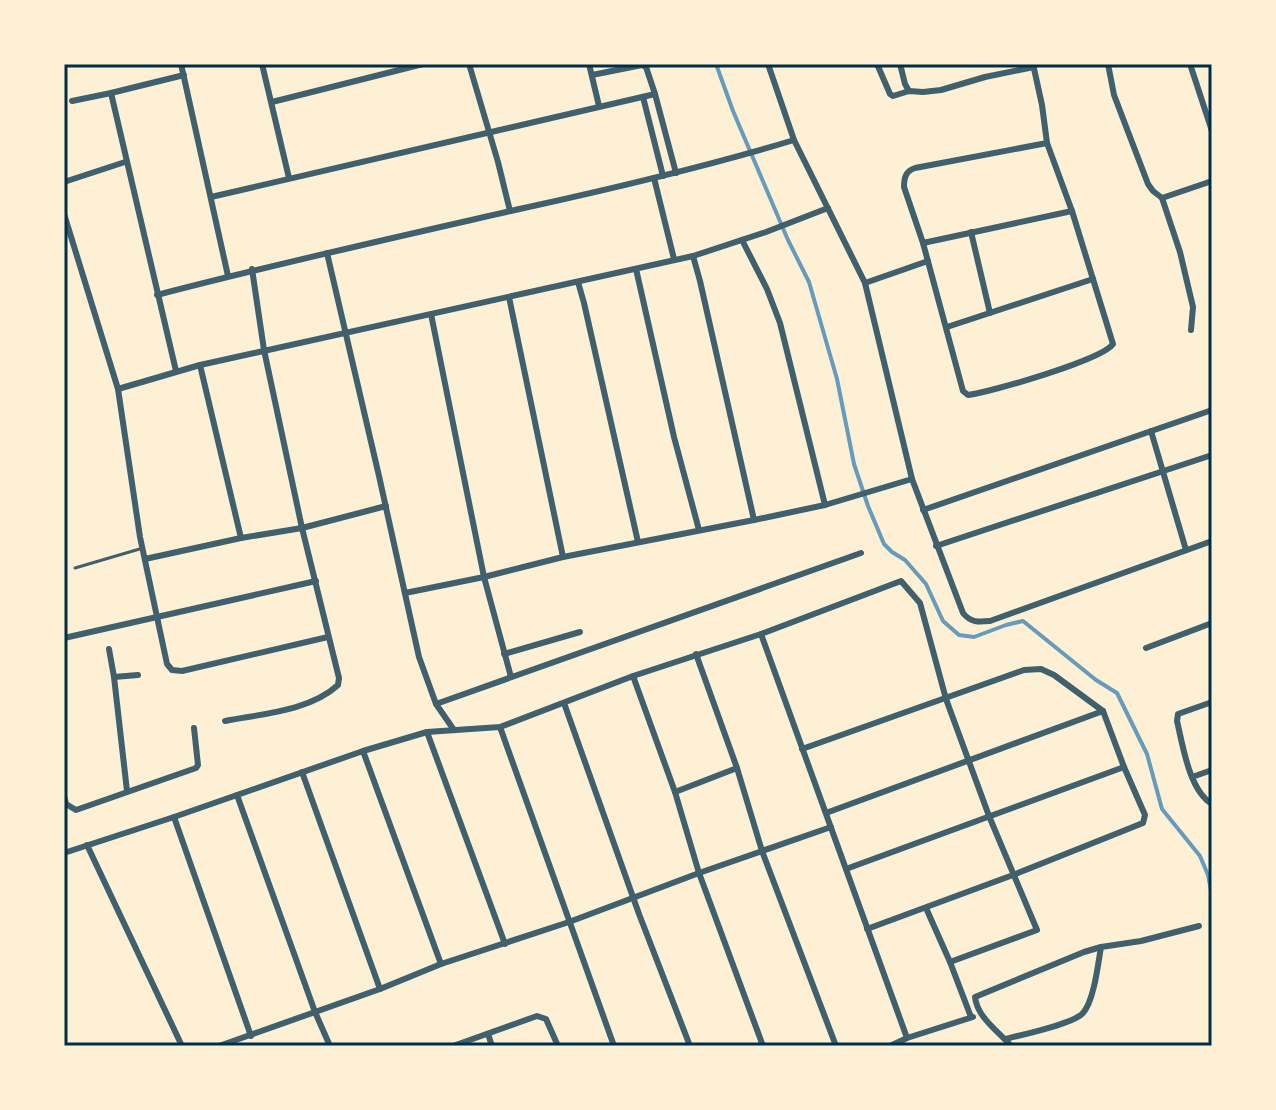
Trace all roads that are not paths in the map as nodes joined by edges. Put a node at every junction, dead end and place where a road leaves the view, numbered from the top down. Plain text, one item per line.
1 (181, 64) edge
2 (262, 64) edge
3 (423, 64) edge
4 (469, 64) edge
5 (589, 64) edge
6 (768, 64) edge
7 (877, 64) edge
8 (900, 64) edge
9 (1108, 64) edge
10 (1190, 64) edge
11 (1033, 66) edge
12 (184, 75) junction
13 (592, 75) junction
14 (909, 91) junction
15 (111, 93) junction
16 (655, 94) junction
17 (643, 97) junction
18 (72, 101) dead end
19 (272, 102) junction
20 (599, 106) junction
21 (1212, 131) edge
22 (489, 132) junction
23 (794, 140) junction
24 (667, 142) junction
25 (1047, 143) junction
26 (656, 145) junction
27 (125, 162) junction
28 (676, 173) junction
29 (663, 176) junction
30 (289, 178) junction
31 (654, 178) junction
32 (1212, 181) edge
33 (64, 182) edge
34 (211, 197) junction
35 (1162, 198) junction
36 (828, 208) junction
37 (510, 211) junction
38 (1072, 211) junction
39 (64, 214) edge
40 (971, 232) junction
41 (742, 240) junction
42 (923, 243) junction
43 (327, 253) junction
44 (693, 256) junction
45 (674, 259) junction
46 (928, 261) junction
47 (252, 269) junction
48 (636, 269) junction
49 (228, 276) junction
50 (1093, 279) junction
51 (578, 282) junction
52 (865, 283) junction
53 (157, 295) junction
54 (509, 297) junction
55 (990, 313) junction
56 (431, 314) junction
57 (947, 327) junction
58 (1191, 330) dead end
59 (346, 333) junction
60 (264, 350) junction
61 (200, 365) junction
62 (176, 371) junction
63 (118, 389) junction
64 (1212, 410) edge
65 (1151, 431) junction
66 (1212, 455) edge
67 (1163, 472) junction
68 (912, 479) junction
69 (825, 505) junction
70 (386, 506) junction
71 (923, 510) junction
72 (754, 520) junction
73 (302, 528) junction
74 (699, 530) junction
75 (241, 538) junction
76 (1212, 541) edge
77 (638, 542) junction
78 (936, 546) junction
79 (143, 548) junction
80 (1186, 550) junction
81 (861, 553) dead end
82 (563, 557) junction
83 (145, 559) junction
84 (75, 568) dead end
85 (484, 577) junction
86 (316, 581) junction
87 (405, 593) junction
88 (158, 616) junction
89 (1212, 623) edge
90 (580, 632) dead end
91 (761, 634) junction
92 (328, 637) junction
93 (64, 638) edge
94 (1146, 648) dead end
95 (109, 649) dead end
96 (504, 654) junction
97 (696, 654) junction
98 (138, 675) dead end
99 (633, 676) junction
100 (114, 677) junction
101 (511, 677) junction
102 (946, 699) junction
103 (1212, 702) edge
104 (564, 703) junction
105 (436, 704) junction
106 (1103, 711) junction
107 (225, 721) dead end
108 (500, 727) junction
109 (194, 728) dead end
110 (455, 731) junction
111 (427, 732) junction
112 (802, 749) junction
113 (363, 751) junction
114 (970, 759) junction
115 (1124, 767) junction
116 (737, 768) junction
117 (1212, 770) edge
118 (302, 772) junction
119 (1192, 777) junction
120 (127, 791) junction
121 (675, 792) junction
122 (237, 795) junction
123 (64, 796) edge
124 (1212, 804) edge
125 (826, 813) junction
126 (989, 816) junction
127 (174, 817) junction
128 (831, 827) junction
129 (87, 845) junction
130 (762, 851) junction
131 (64, 853) edge
132 (846, 869) junction
133 (699, 873) junction
134 (1013, 875) junction
135 (633, 897) junction
136 (926, 908) junction
137 (569, 922) junction
138 (1199, 926) dead end
139 (867, 929) junction
140 (505, 944) junction
141 (1101, 947) junction
142 (950, 962) junction
143 (441, 964) junction
144 (380, 989) junction
145 (315, 1012) junction
146 (981, 1014) junction
147 (971, 1017) junction
148 (488, 1034) junction
149 (251, 1036) junction
150 (907, 1038) junction
151 (1005, 1039) junction
152 (182, 1046) edge
153 (219, 1046) edge
154 (330, 1046) edge
155 (453, 1046) edge
156 (492, 1046) edge
157 (558, 1046) edge
158 (614, 1046) edge
159 (690, 1046) edge
160 (763, 1046) edge
161 (836, 1046) edge
162 (890, 1046) edge
163 (1011, 1046) edge

1 - 12 street
2 - 19 street
3 - 19 street
4 - 22 street
5 - 13 street
6 - 23 street
7 - 14 street
8 - 14 street
9 - 35 street
10 - 21 street
11 - 14 street
11 - 25 street
12 - 15 street
12 - 34 street
13 - 16 street
13 - 20 street
15 - 18 street
15 - 27 street
16 - 17 street
16 - 24 street
17 - 20 street
17 - 26 street
19 - 30 street
20 - 22 street
22 - 30 street
22 - 37 street
23 - 28 street
23 - 36 street
24 - 26 street
24 - 28 street
25 - 38 street
25 - 42 street
26 - 29 street
27 - 33 street
27 - 53 street
28 - 29 street
29 - 31 street
30 - 34 street
31 - 37 street
31 - 45 street
32 - 35 street
34 - 49 street
35 - 58 street
36 - 41 street
36 - 52 street
37 - 43 street
38 - 40 street
38 - 50 street
39 - 63 street
40 - 42 street
40 - 55 street
41 - 44 street
41 - 69 street
42 - 46 street
43 - 47 street
43 - 59 street
44 - 45 street
44 - 72 street
45 - 48 street
46 - 52 street
46 - 57 street
47 - 49 street
47 - 60 street
48 - 51 street
48 - 74 street
49 - 53 street
50 - 55 street
50 - 57 street
51 - 54 street
51 - 77 street
52 - 68 street
53 - 62 street
54 - 56 street
54 - 82 street
55 - 57 street
56 - 59 street
56 - 85 street
59 - 60 street
59 - 70 street
60 - 61 street
60 - 73 street
61 - 62 street
61 - 75 street
62 - 63 street
63 - 79 street
64 - 65 street
65 - 67 street
65 - 71 street
66 - 67 street
67 - 78 street
67 - 80 street
68 - 69 street
68 - 71 street
69 - 72 street
70 - 73 street
70 - 87 street
71 - 78 street
72 - 74 street
73 - 75 street
73 - 86 street
74 - 77 street
75 - 83 street
76 - 80 street
77 - 82 street
78 - 80 street
79 - 83 street
79 - 84 lane
81 - 101 street
82 - 85 street
83 - 88 street
85 - 87 street
85 - 96 street
86 - 88 street
86 - 92 street
87 - 105 street
88 - 92 street
88 - 93 street
89 - 94 street
90 - 96 street
91 - 97 street
91 - 102 street
91 - 112 street
92 - 107 street
95 - 100 street
96 - 101 street
97 - 99 street
97 - 116 street
98 - 100 street
99 - 104 street
99 - 121 street
100 - 120 street
101 - 105 street
102 - 106 street
102 - 112 street
102 - 114 street
103 - 119 street
104 - 108 street
104 - 135 street
105 - 110 street
106 - 114 street
106 - 115 street
108 - 110 street
108 - 137 street
109 - 120 street
110 - 111 street
111 - 113 street
111 - 140 street
112 - 125 street
113 - 118 street
113 - 143 street
114 - 125 street
114 - 126 street
115 - 126 street
115 - 134 street
116 - 121 street
116 - 130 street
117 - 119 street
118 - 122 street
118 - 144 street
119 - 124 street
120 - 123 street
121 - 133 street
122 - 127 street
122 - 145 street
125 - 128 street
126 - 132 street
126 - 134 street
127 - 129 street
127 - 149 street
128 - 130 street
128 - 132 street
129 - 131 street
129 - 152 street
130 - 133 street
130 - 161 street
132 - 139 street
133 - 135 street
133 - 160 street
134 - 136 street
134 - 142 street
135 - 137 street
135 - 159 street
136 - 139 street
136 - 142 street
137 - 140 street
137 - 158 street
138 - 141 street
139 - 150 street
140 - 143 street
141 - 146 street
141 - 151 street
142 - 147 street
143 - 144 street
144 - 145 street
145 - 149 street
145 - 154 street
146 - 147 street
146 - 151 street
147 - 150 street
148 - 155 street
148 - 156 street
148 - 157 street
149 - 153 street
150 - 162 street
151 - 163 street

